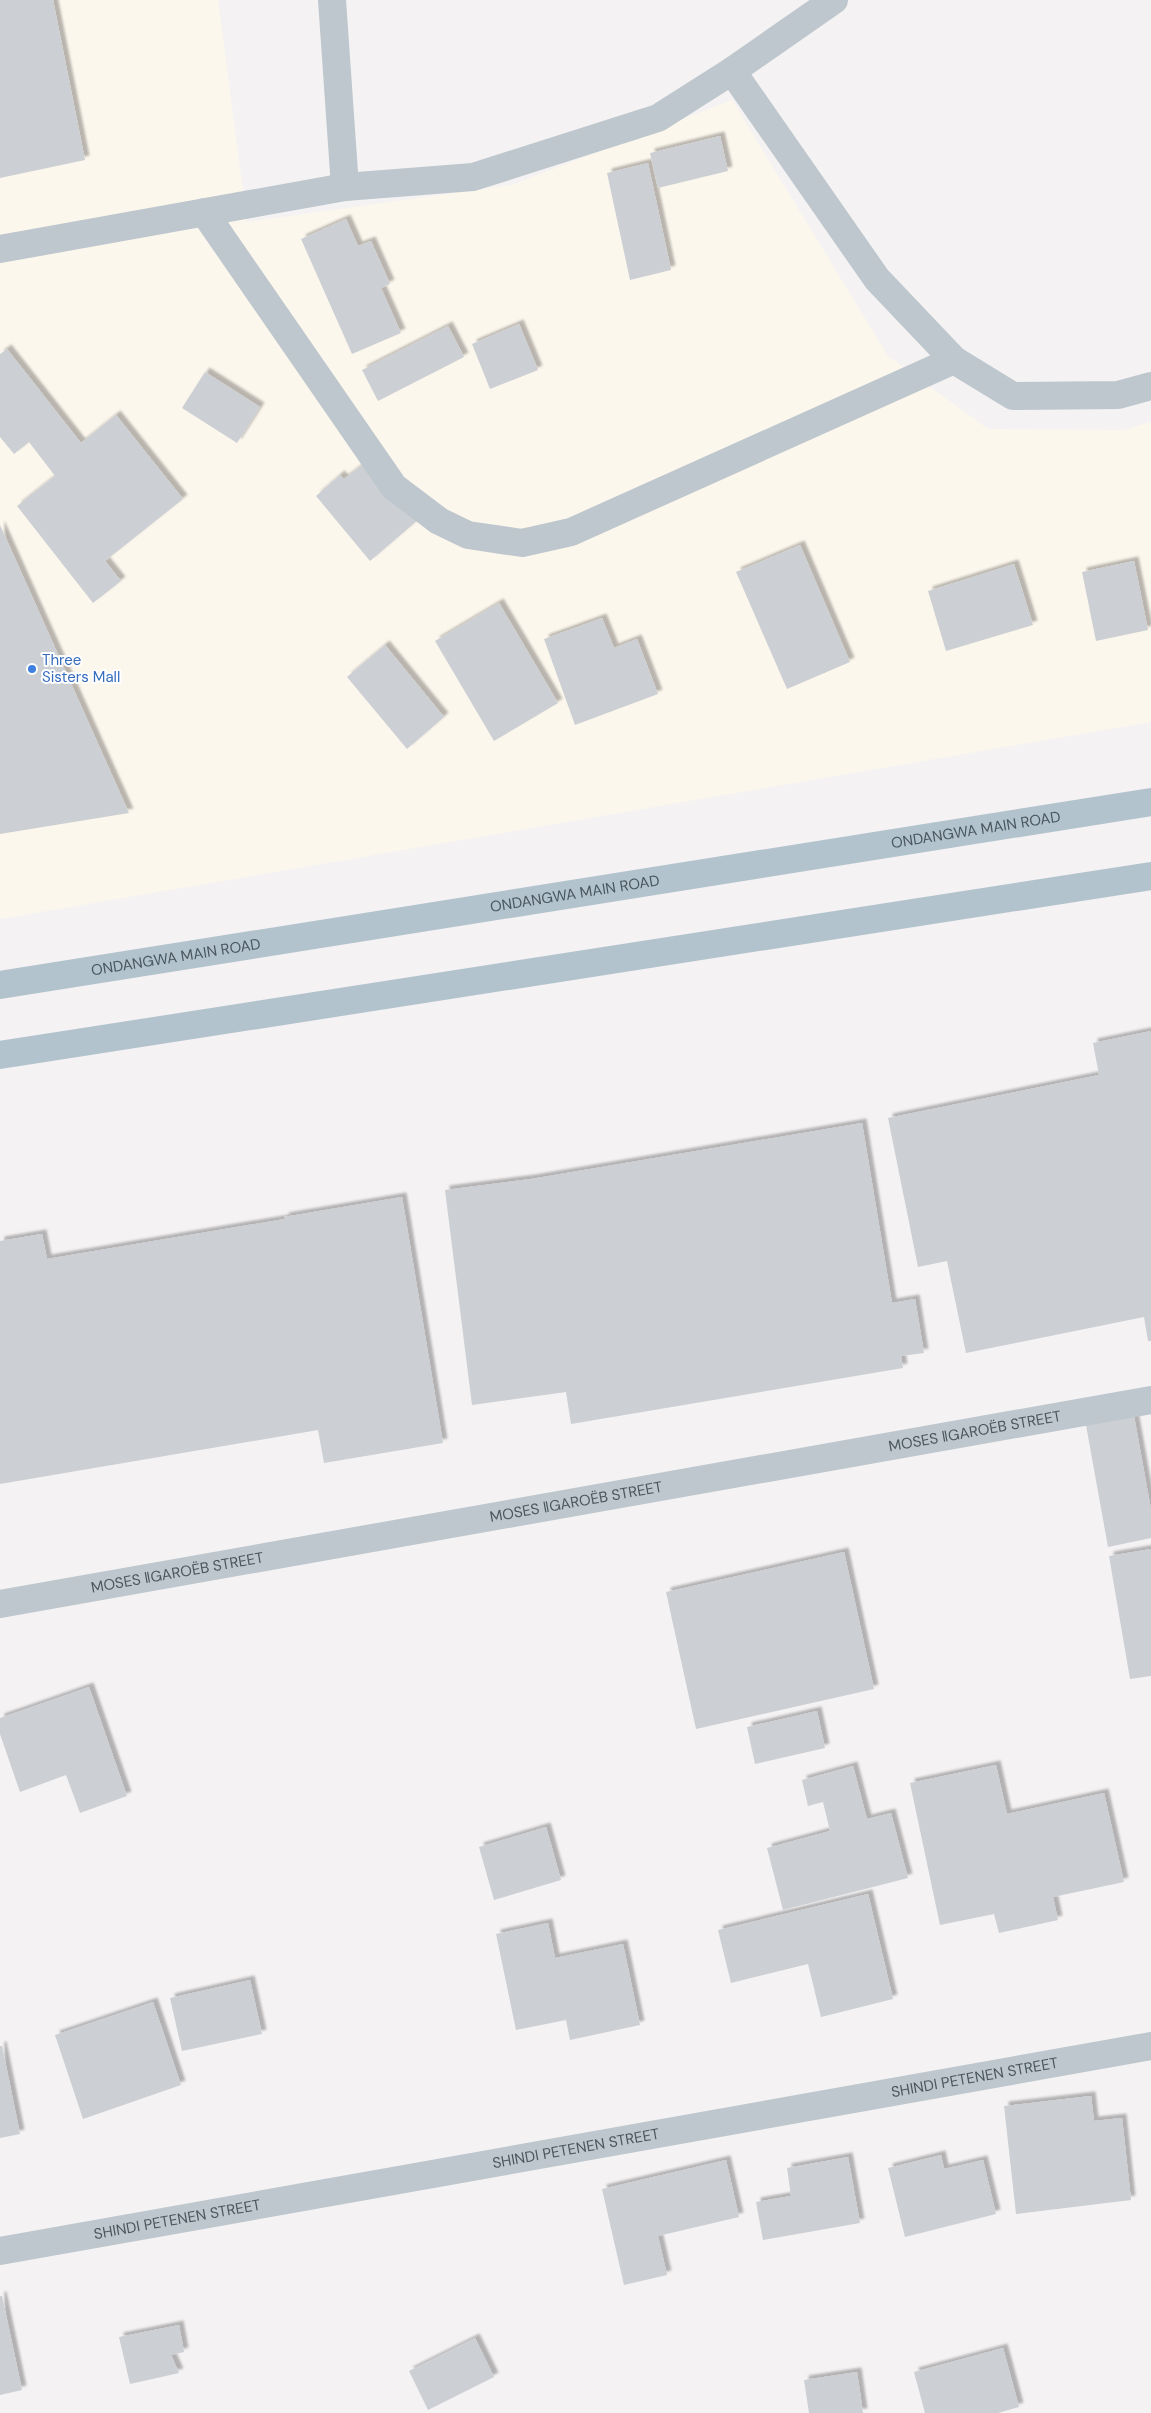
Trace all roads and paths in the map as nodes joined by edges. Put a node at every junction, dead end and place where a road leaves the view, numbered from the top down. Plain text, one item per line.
1 (332, 0) edge
2 (834, 0) edge
3 (732, 71) junction
4 (345, 187) junction
5 (204, 212) junction
6 (0, 249) edge
7 (954, 360) junction
8 (1151, 386) edge
9 (1151, 802) edge
10 (1151, 876) edge
11 (0, 985) edge
12 (0, 1055) edge
13 (1151, 1400) edge
14 (0, 1604) edge
15 (1151, 2046) edge
16 (0, 2251) edge

1 - 4 street
2 - 3 street
3 - 4 street
3 - 7 street
4 - 5 street
5 - 6 street
5 - 7 street
7 - 8 street
9 - 11 main road, ONDANGWA MAIN ROAD
10 - 12 main road
13 - 14 street, MOSES ǁGAROËB STREET
15 - 16 street, SHINDI PETENEN STREET

